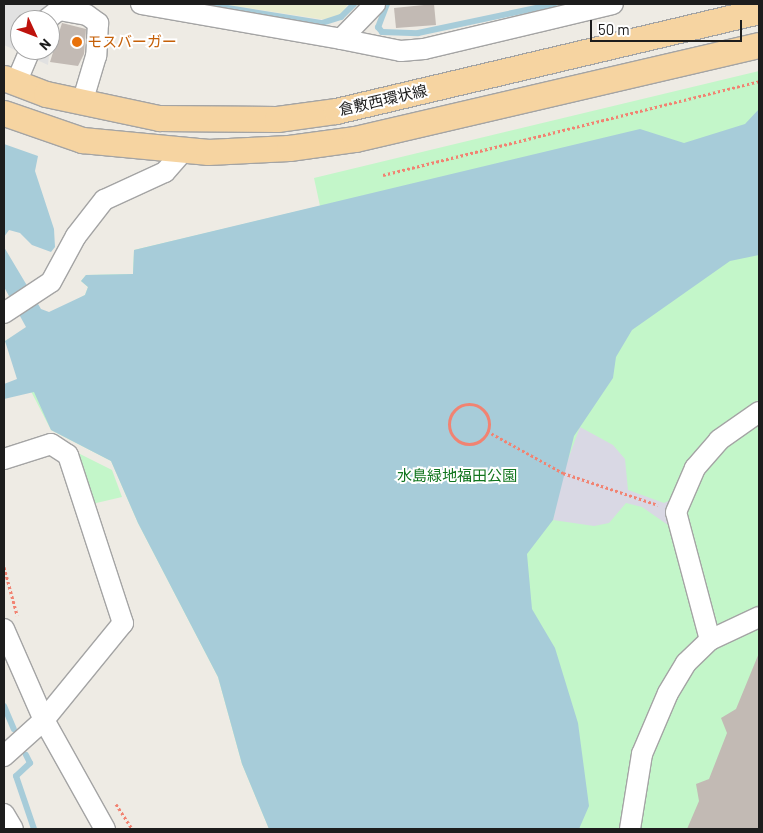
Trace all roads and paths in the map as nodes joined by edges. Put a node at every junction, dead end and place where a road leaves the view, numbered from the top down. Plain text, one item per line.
1 (141, 4) edge
2 (375, 4) edge
3 (613, 4) edge
4 (60, 10) edge
5 (759, 11) edge
6 (341, 38) junction
7 (759, 45) edge
8 (23, 60) edge
9 (10, 80) edge
10 (759, 81) edge
11 (82, 103) junction
12 (4, 113) edge
13 (184, 150) junction
14 (383, 174) dead end
15 (8, 311) edge
16 (759, 412) edge
17 (487, 431) junction
18 (4, 459) edge
19 (676, 512) junction
20 (759, 617) edge
21 (4, 628) edge
22 (710, 640) junction
23 (44, 720) junction
24 (4, 756) edge
25 (4, 814) edge
26 (13, 829) edge
27 (105, 829) edge
28 (630, 829) edge

1 - 6 street
2 - 6 street
3 - 6 street
4 - 11 street
5 - 11 main road, 倉敷西環状線
7 - 13 main road, 倉敷西環状線
8 - 9 street
9 - 11 main road, 倉敷西環状線
10 - 14 path
12 - 13 main road, 倉敷西環状線
13 - 15 street
16 - 19 street
17 - 17 path
17 - 19 path
18 - 23 street
19 - 22 street
20 - 22 street
21 - 23 street
22 - 28 street
23 - 24 street
23 - 27 street
25 - 26 street

